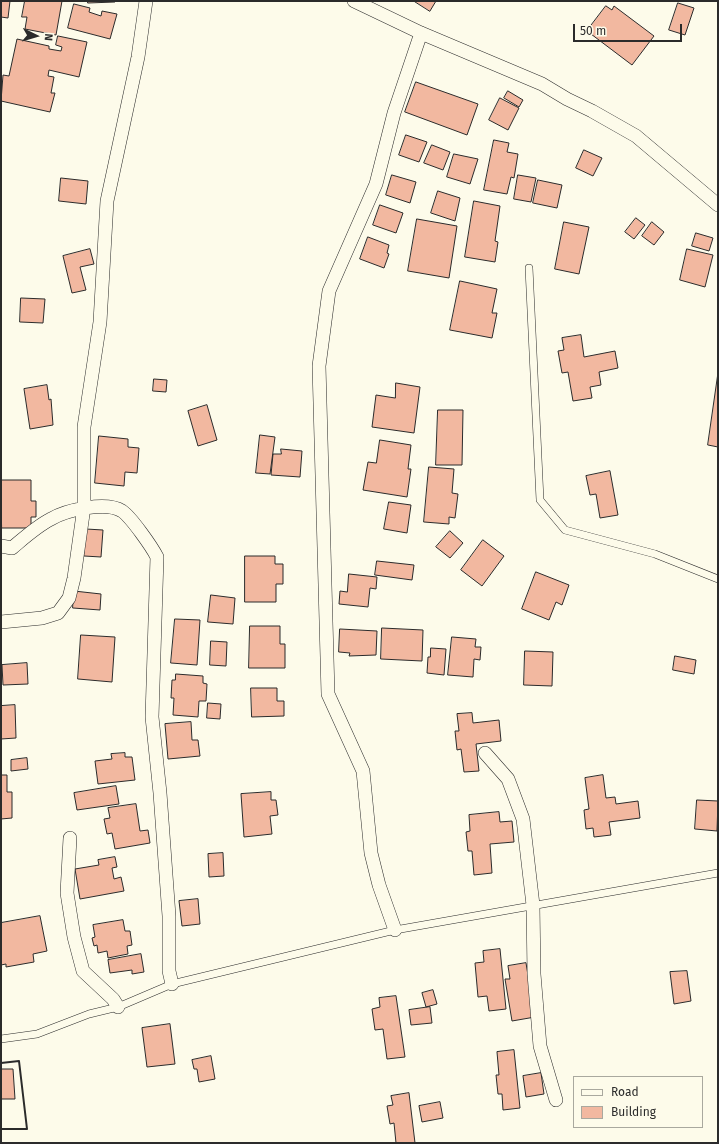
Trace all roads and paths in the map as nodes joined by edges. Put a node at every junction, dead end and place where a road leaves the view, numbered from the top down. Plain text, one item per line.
1 (146, 1) edge
2 (354, 1) edge
3 (421, 33) junction
4 (718, 205) edge
5 (529, 268) dead end
6 (84, 507) junction
7 (1, 546) edge
8 (718, 578) edge
9 (1, 622) edge
10 (485, 753) dead end
11 (70, 838) dead end
12 (718, 873) edge
13 (533, 905) junction
14 (395, 930) junction
15 (172, 984) junction
16 (118, 1007) junction
17 (1, 1039) edge
18 (556, 1100) dead end

1 - 6 street
2 - 3 street
3 - 4 street
3 - 14 street
5 - 8 lane
6 - 7 street
6 - 9 street
6 - 15 street
10 - 13 street
11 - 16 street
12 - 13 lane
13 - 14 lane
13 - 18 street
14 - 15 lane
15 - 16 lane
16 - 17 lane

